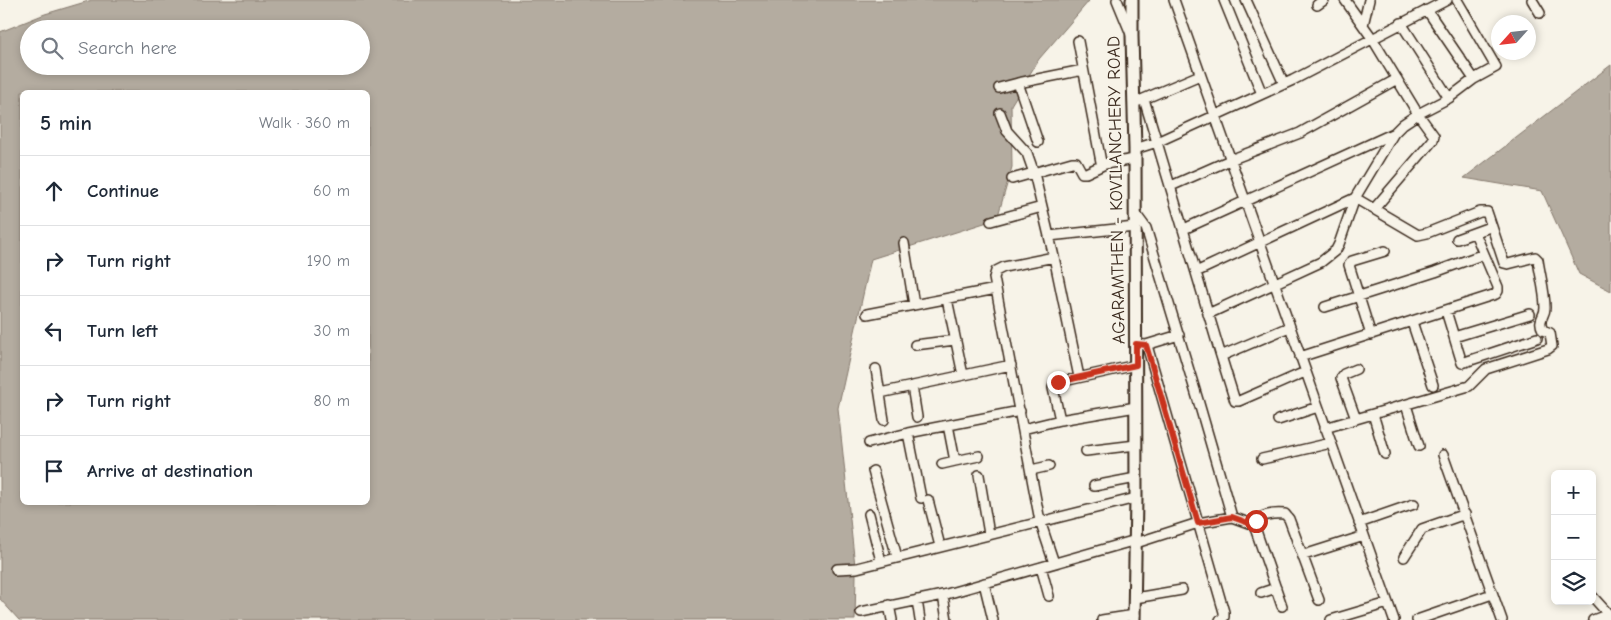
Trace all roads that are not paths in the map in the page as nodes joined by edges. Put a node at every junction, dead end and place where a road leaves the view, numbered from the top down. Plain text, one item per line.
1 (1117, 0) edge
2 (1132, 0) edge
3 (1174, 0) edge
4 (1224, 0) edge
5 (1345, 0) edge
6 (1369, 0) edge
7 (1447, 0) edge
8 (1457, 0) edge
9 (1532, 0) edge
10 (1250, 1) edge
11 (1427, 10) junction
12 (1540, 13) dead end
13 (1401, 23) junction
14 (1363, 25) junction
15 (1132, 36) junction
16 (1372, 38) junction
17 (1078, 41) dead end
18 (1083, 70) junction
19 (1200, 75) junction
20 (1397, 79) junction
21 (1474, 80) junction
22 (1018, 83) junction
23 (1284, 84) junction
24 (999, 88) dead end
25 (1262, 94) junction
26 (1449, 98) junction
27 (1139, 101) junction
28 (1000, 113) dead end
29 (1418, 114) junction
30 (1215, 116) junction
31 (1394, 133) junction
32 (1038, 142) dead end
33 (1157, 142) junction
34 (1135, 154) junction
35 (1230, 160) junction
36 (1105, 164) junction
37 (1034, 173) junction
38 (1012, 179) dead end
39 (1170, 186) junction
40 (1355, 198) junction
41 (1244, 201) junction
42 (1042, 207) junction
43 (1374, 208) junction
44 (1135, 213) junction
45 (991, 222) dead end
46 (1135, 227) junction
47 (1487, 228) dead end
48 (1184, 229) junction
49 (1475, 233) junction
50 (1049, 236) junction
51 (1457, 239) dead end
52 (904, 243) dead end
53 (1260, 243) junction
54 (1385, 252) dead end
55 (1484, 254) junction
56 (1054, 257) junction
57 (1196, 272) junction
58 (1274, 284) junction
59 (996, 288) junction
60 (1359, 296) junction
61 (947, 298) junction
62 (914, 304) junction
63 (1325, 307) dead end
64 (1446, 311) junction
65 (867, 314) dead end
66 (1208, 314) junction
67 (1530, 314) dead end
68 (1412, 322) junction
69 (1289, 327) junction
70 (1179, 335) junction
71 (1371, 335) junction
72 (1454, 337) junction
73 (1537, 338) dead end
74 (956, 340) junction
75 (915, 345) dead end
76 (1141, 345) junction
77 (1221, 356) junction
78 (1300, 357) junction
79 (1011, 365) junction
80 (1136, 365) junction
81 (876, 369) dead end
82 (1356, 369) dead end
83 (1305, 372) junction
84 (963, 375) junction
85 (1079, 377) junction
86 (1433, 385) dead end
87 (912, 386) junction
88 (880, 393) junction
89 (1406, 405) junction
90 (1136, 407) junction
91 (1318, 407) junction
92 (1020, 411) junction
93 (1373, 414) junction
94 (918, 417) dead end
95 (1356, 419) junction
96 (884, 420) dead end
97 (1060, 420) junction
98 (1278, 420) dead end
99 (948, 425) junction
100 (1326, 428) junction
101 (1023, 429) junction
102 (908, 432) junction
103 (869, 443) dead end
104 (1331, 443) junction
105 (1136, 445) junction
106 (1420, 446) dead end
107 (1086, 450) dead end
108 (1386, 454) dead end
109 (1443, 455) dead end
110 (979, 456) dead end
111 (1262, 459) dead end
112 (955, 461) junction
113 (942, 464) dead end
114 (1049, 466) dead end
115 (1031, 470) junction
116 (874, 471) dead end
117 (979, 476) dead end
118 (1136, 478) junction
119 (1094, 486) dead end
120 (1136, 498) junction
121 (1414, 504) dead end
122 (869, 514) dead end
123 (1465, 514) junction
124 (1232, 517) junction
125 (1040, 521) junction
126 (1198, 523) junction
127 (1359, 523) junction
128 (1254, 525) junction
129 (989, 534) junction
130 (1364, 536) junction
131 (1136, 541) junction
132 (940, 546) junction
133 (1304, 555) junction
134 (897, 557) junction
135 (1404, 557) dead end
136 (881, 561) junction
137 (1054, 563) junction
138 (1041, 567) junction
139 (837, 569) dead end
140 (984, 583) junction
141 (1276, 588) junction
142 (1182, 590) dead end
143 (1261, 593) dead end
144 (1492, 594) junction
145 (943, 595) junction
146 (1050, 596) dead end
147 (1135, 598) junction
148 (917, 600) junction
149 (1319, 600) dead end
150 (1596, 600) edge
151 (1388, 603) junction
152 (889, 605) junction
153 (1282, 606) dead end
154 (861, 612) dead end
155 (1610, 615) edge
156 (1134, 618) edge
157 (892, 620) edge
158 (920, 620) edge
159 (947, 620) edge
160 (993, 620) edge
161 (1102, 620) edge
162 (1220, 620) edge
163 (1331, 620) edge
164 (1394, 620) edge
165 (1417, 620) edge
166 (1502, 620) edge
167 (1593, 620) edge

1 - 15 street
2 - 15 main road, AGARAMTHEN - KOVILANCHERY ROAD
3 - 19 street
4 - 25 street
5 - 14 street
6 - 14 street
7 - 11 street
8 - 21 street
9 - 12 street
10 - 23 street
11 - 13 street
11 - 21 street
13 - 16 street
13 - 26 street
14 - 16 street
15 - 27 main road, AGARAMTHEN - KOVILANCHERY ROAD
16 - 20 street
16 - 23 street
17 - 18 street
18 - 22 street
18 - 36 street
19 - 27 street
19 - 30 street
20 - 29 street
20 - 35 street
21 - 26 street
22 - 24 street
22 - 32 street
23 - 25 street
25 - 30 street
26 - 29 street
27 - 33 street
27 - 34 main road, AGARAMTHEN - KOVILANCHERY ROAD
28 - 37 street
29 - 31 street
29 - 43 street
30 - 33 street
30 - 35 street
31 - 40 street
31 - 41 street
33 - 34 street
33 - 39 street
34 - 36 street
34 - 44 main road, AGARAMTHEN - KOVILANCHERY ROAD
35 - 39 street
35 - 41 street
36 - 37 street
37 - 38 street
37 - 42 street
39 - 48 street
40 - 43 street
40 - 53 street
40 - 58 street
41 - 48 street
41 - 53 street
42 - 45 street
42 - 50 street
43 - 89 street
44 - 46 main road, AGARAMTHEN - KOVILANCHERY ROAD
44 - 70 street
46 - 50 street
46 - 76 main road, AGARAMTHEN - KOVILANCHERY ROAD
47 - 49 street
48 - 57 street
49 - 51 street
49 - 55 street
50 - 56 street
52 - 62 street
53 - 57 street
53 - 58 street
54 - 60 street
55 - 60 street
55 - 64 street
56 - 59 street
56 - 85 street
57 - 66 street
58 - 66 street
58 - 69 street
59 - 61 street
59 - 79 street
60 - 63 street
60 - 71 street
61 - 62 street
61 - 74 street
62 - 65 street
64 - 68 street
64 - 72 street
66 - 77 street
67 - 72 street
68 - 71 street
68 - 86 street
69 - 77 street
69 - 78 street
70 - 76 street
70 - 124 street
71 - 78 street
72 - 73 street
74 - 75 street
74 - 84 street
76 - 80 main road, AGARAMTHEN - KOVILANCHERY ROAD
76 - 126 street
77 - 83 street
78 - 83 street
79 - 84 street
79 - 92 street
80 - 85 street
80 - 90 main road, AGARAMTHEN - KOVILANCHERY ROAD
81 - 88 street
82 - 95 street
83 - 91 street
84 - 87 street
85 - 97 street
87 - 88 street
87 - 94 street
88 - 96 street
89 - 93 street
89 - 106 street
90 - 97 street
90 - 105 main road, AGARAMTHEN - KOVILANCHERY ROAD
91 - 98 street
91 - 100 street
92 - 99 street
92 - 101 street
93 - 95 street
93 - 108 street
95 - 100 street
97 - 101 street
99 - 102 street
99 - 112 street
100 - 104 street
101 - 115 street
102 - 103 street
102 - 132 street
104 - 111 street
104 - 127 street
105 - 107 street
105 - 118 main road, AGARAMTHEN - KOVILANCHERY ROAD
109 - 123 street
110 - 112 street
112 - 113 street
114 - 115 street
115 - 125 street
116 - 134 street
117 - 129 street
118 - 119 street
118 - 120 main road, AGARAMTHEN - KOVILANCHERY ROAD
120 - 125 street
120 - 131 main road, AGARAMTHEN - KOVILANCHERY ROAD
121 - 127 street
122 - 136 street
123 - 135 street
123 - 144 street
124 - 126 street
124 - 128 street
125 - 129 street
125 - 137 street
126 - 131 street
126 - 162 street
127 - 130 street
128 - 133 street
128 - 141 street
129 - 132 street
130 - 133 street
130 - 151 street
131 - 137 street
131 - 147 main road, AGARAMTHEN - KOVILANCHERY ROAD
132 - 134 street
133 - 149 street
134 - 136 street
136 - 139 street
137 - 138 street
138 - 140 street
138 - 146 street
140 - 145 street
140 - 160 street
141 - 143 street
141 - 153 street
142 - 147 street
144 - 165 street
144 - 166 street
145 - 148 street
145 - 159 street
147 - 156 main road, AGARAMTHEN - KOVILANCHERY ROAD
148 - 152 street
148 - 158 street
150 - 155 street
151 - 163 street
151 - 164 street
152 - 154 street
152 - 157 street
155 - 167 street
156 - 161 street

